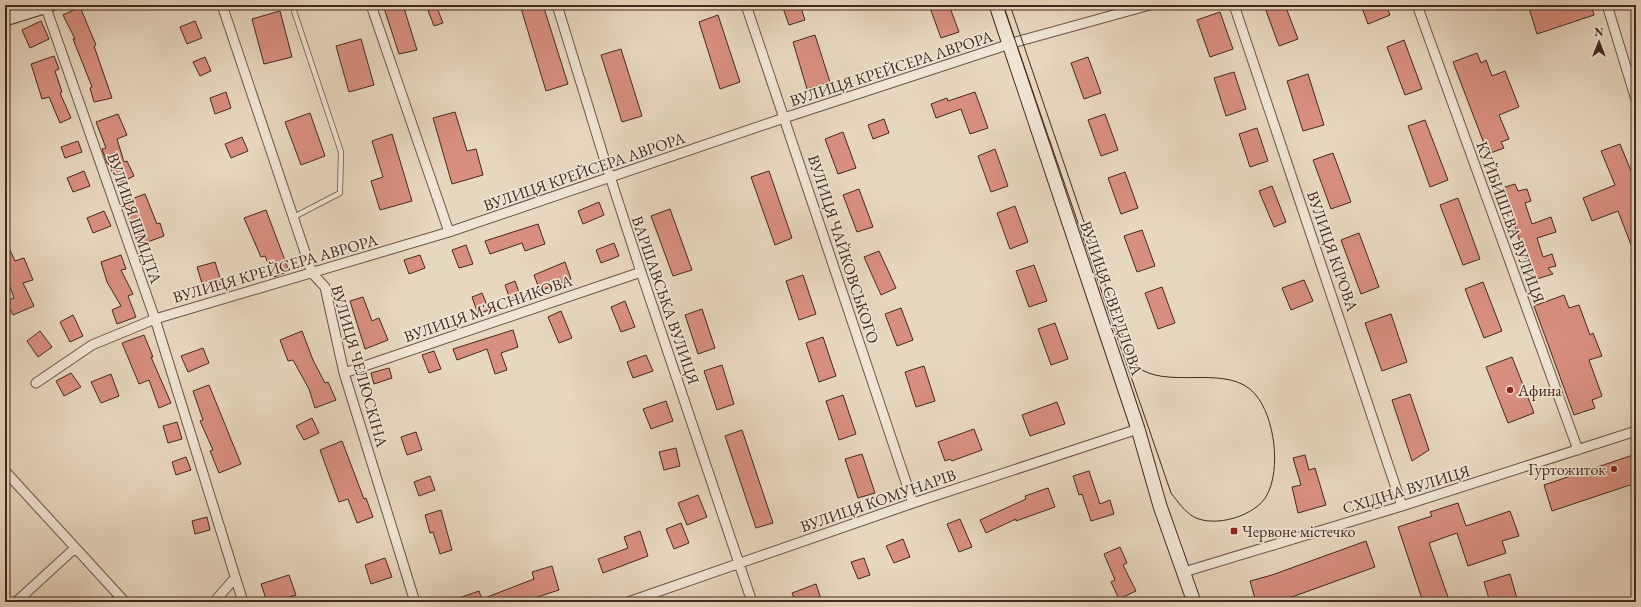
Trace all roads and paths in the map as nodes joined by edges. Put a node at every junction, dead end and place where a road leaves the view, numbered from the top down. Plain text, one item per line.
1 (222, 5) edge
2 (292, 5) edge
3 (371, 5) edge
4 (557, 5) edge
5 (746, 5) edge
6 (996, 5) edge
7 (1150, 5) edge
8 (1234, 5) edge
9 (1417, 5) edge
10 (1606, 5) edge
11 (47, 6) edge
12 (5, 20) edge
13 (1009, 46) junction
14 (1636, 100) edge
15 (784, 118) junction
16 (610, 178) junction
17 (292, 218) junction
18 (449, 232) junction
19 (641, 272) junction
20 (312, 273) junction
21 (155, 319) junction
22 (344, 373) junction
23 (36, 383) dead end
24 (1138, 429) junction
25 (1636, 431) edge
26 (1578, 450) junction
27 (5, 471) edge
28 (913, 503) junction
29 (1402, 506) junction
30 (75, 548) junction
31 (740, 563) junction
32 (1184, 572) junction
33 (235, 578) junction
34 (16, 602) edge
35 (125, 602) edge
36 (214, 602) edge
37 (243, 602) edge
38 (415, 602) edge
39 (628, 602) edge
40 (752, 602) edge
41 (1194, 602) edge

1 - 17 street, ВУЛИЦЯ ЧЕЛЮСКІНА
2 - 17 lane
3 - 18 street
4 - 16 street, ВАРШАВСЬКА ВУЛИЦЯ
5 - 15 street, ВУЛИЦЯ ЧАЙКОВСЬКОГО
6 - 13 street, ВУЛИЦЯ СВЕРДЛОВА
7 - 13 street, ВУЛИЦЯ КРЕЙСЕРА АВРОРА
8 - 29 street, ВУЛИЦЯ КІРОВА
9 - 26 street, КУЙБИШЕВА ВУЛИЦЯ
10 - 14 street
11 - 12 street
11 - 21 street, ВУЛИЦЯ ШМІДТА
13 - 15 street, ВУЛИЦЯ КРЕЙСЕРА АВРОРА
13 - 24 street, ВУЛИЦЯ СВЕРДЛОВА
15 - 16 street, ВУЛИЦЯ КРЕЙСЕРА АВРОРА
15 - 28 street, ВУЛИЦЯ ЧАЙКОВСЬКОГО
16 - 18 street, ВУЛИЦЯ КРЕЙСЕРА АВРОРА
16 - 19 street, ВАРШАВСЬКА ВУЛИЦЯ
17 - 20 street, ВУЛИЦЯ ЧЕЛЮСКІНА
18 - 20 street, ВУЛИЦЯ КРЕЙСЕРА АВРОРА
19 - 22 street, ВУЛИЦЯ М'ЯСНИКОВА
19 - 31 street, ВАРШАВСЬКА ВУЛИЦЯ
20 - 21 street, ВУЛИЦЯ КРЕЙСЕРА АВРОРА
20 - 22 street, ВУЛИЦЯ ЧЕЛЮСКІНА
21 - 23 street, ВУЛИЦЯ КРЕЙСЕРА АВРОРА
21 - 33 street, ВУЛИЦЯ ШМІДТА
22 - 38 street, ВУЛИЦЯ ЧЕЛЮСКІНА
24 - 28 street, ВУЛИЦЯ КОМУНАРІВ
24 - 32 street, ВУЛИЦЯ СВЕРДЛОВА
25 - 26 street, СХІДНА ВУЛИЦЯ
26 - 29 street, СХІДНА ВУЛИЦЯ
27 - 30 street
28 - 31 street, ВУЛИЦЯ КОМУНАРІВ
29 - 32 street, СХІДНА ВУЛИЦЯ
30 - 34 street
30 - 35 street
31 - 39 street, ВУЛИЦЯ КОМУНАРІВ
31 - 40 street, ВАРШАВСЬКА ВУЛИЦЯ
32 - 41 street, ВУЛИЦЯ СВЕРДЛОВА
33 - 36 street
33 - 37 street, ВУЛИЦЯ ШМІДТА

